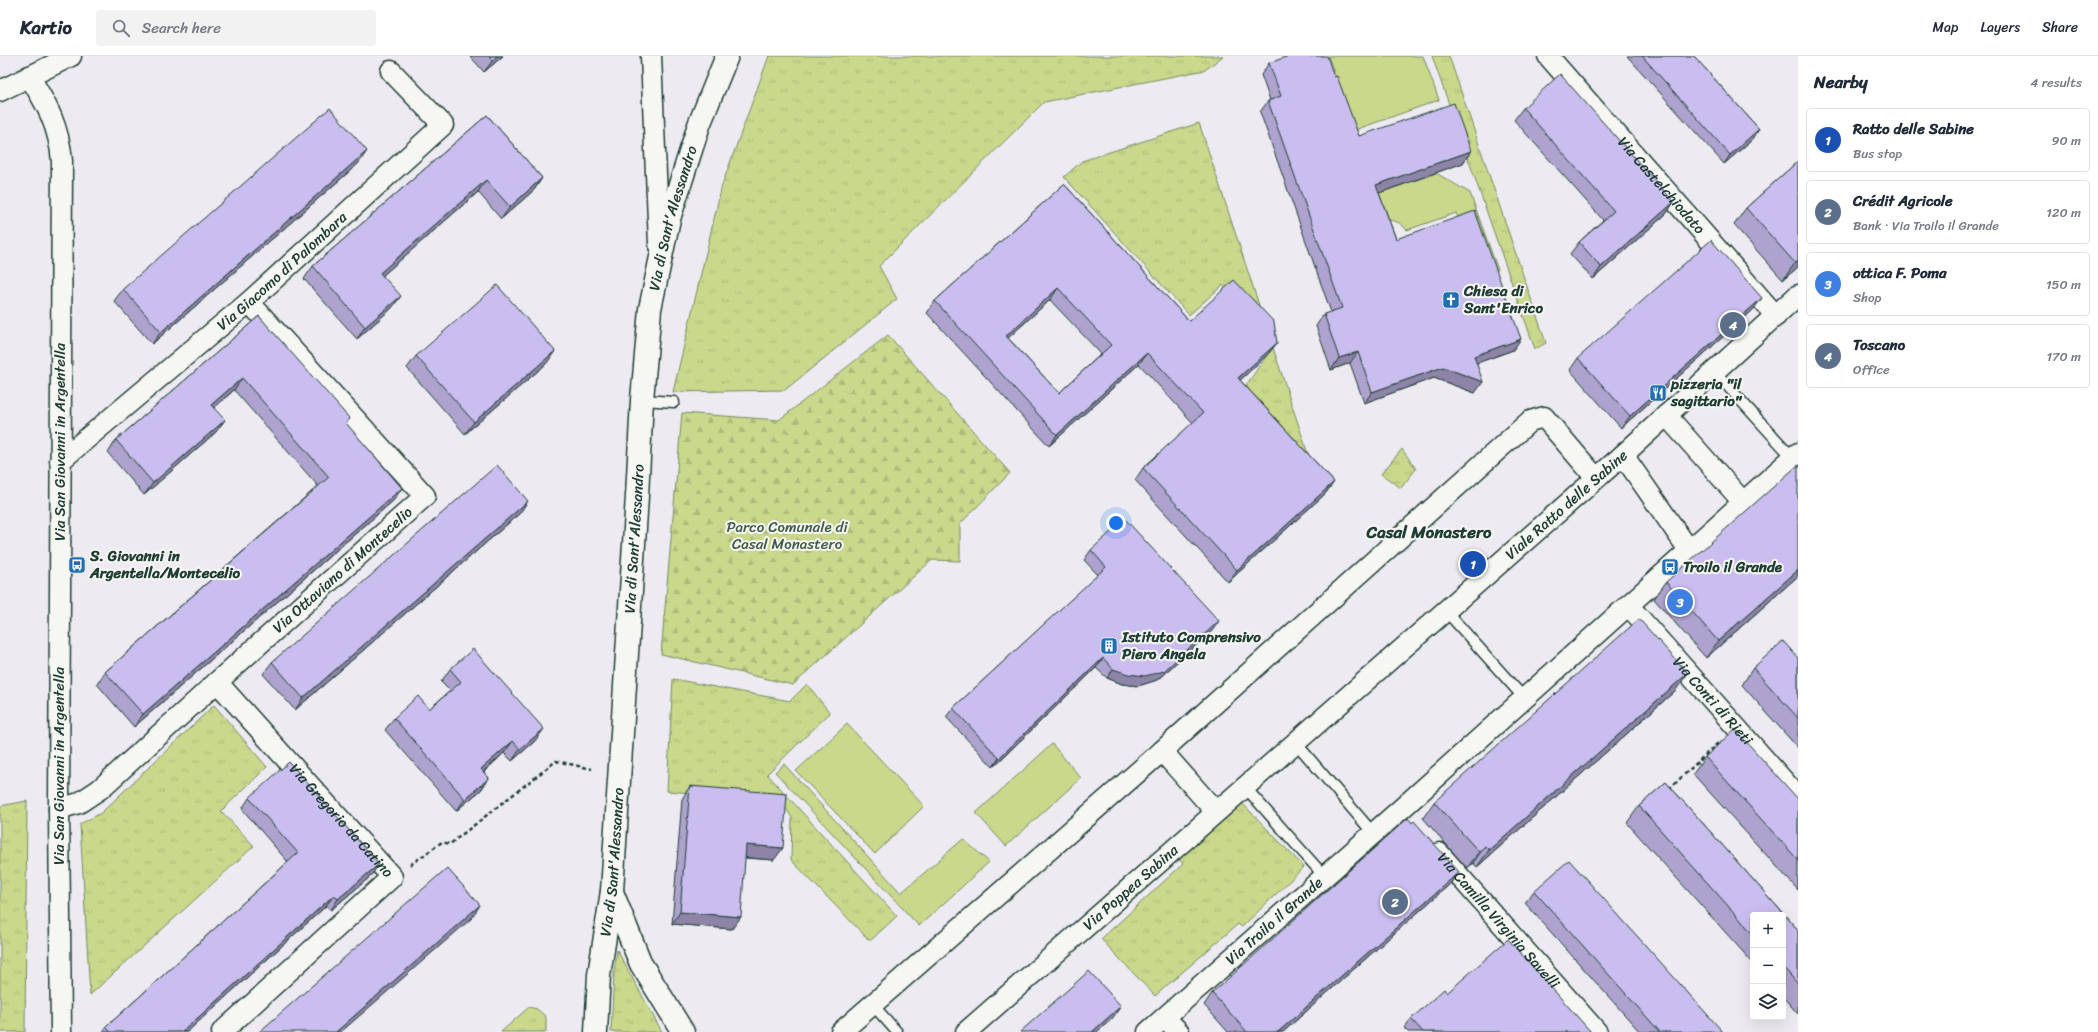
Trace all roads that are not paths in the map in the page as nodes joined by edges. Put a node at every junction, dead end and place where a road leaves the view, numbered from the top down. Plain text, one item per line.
1 (71, 56) edge
2 (651, 56) edge
3 (727, 56) edge
4 (1548, 56) edge
5 (391, 72) dead end
6 (29, 76) junction
7 (0, 90) edge
8 (660, 262) junction
9 (1798, 295) edge
10 (249, 302) junction
11 (1776, 316) junction
12 (1714, 371) junction
13 (642, 400) junction
14 (674, 402) dead end
15 (1666, 415) junction
16 (1624, 455) junction
17 (1796, 456) edge
18 (60, 460) junction
19 (1596, 478) junction
20 (1743, 502) junction
21 (1689, 550) junction
22 (1628, 604) junction
23 (1446, 611) junction
24 (217, 682) junction
25 (1524, 698) junction
26 (1296, 743) junction
27 (1162, 751) junction
28 (1245, 787) junction
29 (1798, 797) edge
30 (59, 809) junction
31 (1216, 812) junction
32 (1373, 833) junction
33 (1429, 842) edge
34 (1325, 877) junction
35 (612, 890) junction
36 (873, 1005) junction
37 (1165, 1018) junction
38 (61, 1032) edge
39 (222, 1032) edge
40 (596, 1032) edge
41 (683, 1032) edge
42 (842, 1032) edge
43 (897, 1032) edge
44 (966, 1032) edge
45 (1148, 1032) edge
46 (1178, 1032) edge
47 (1597, 1032) edge

1 - 6 street
2 - 8 street
3 - 8 street, Via di Sant'Alessandro
4 - 11 street, Via Castelchiodato
5 - 10 street, Via Giacomo di Palombara
6 - 7 street
6 - 18 street, Via San Giovanni in Argentella
8 - 13 street, Via di Sant'Alessandro
9 - 11 street, Viale Ratto delle Sabine
10 - 18 street, Via Giacomo di Palombara
10 - 24 street, Via Ottaviano di Montecelio
11 - 12 street, Viale Ratto delle Sabine
12 - 15 street, Viale Ratto delle Sabine
12 - 17 lane
13 - 14 lane
13 - 35 street, Via di Sant'Alessandro
15 - 16 street, Viale Ratto delle Sabine
15 - 20 street
16 - 19 street, Viale Ratto delle Sabine
16 - 21 street
17 - 20 street
18 - 30 street, Via San Giovanni in Argentella
19 - 23 street, Viale Ratto delle Sabine
19 - 27 street
20 - 21 street
21 - 22 street
22 - 25 street
22 - 29 street, Via Conti di Rieti
23 - 25 lane
23 - 26 street, Viale Ratto delle Sabine
24 - 30 street, Via Ottaviano di Montecelio
24 - 39 street, Via Gregorio da Catino
25 - 32 street, Via Troilo il Grande
26 - 28 street, Via Poppea Sabina
26 - 32 lane
27 - 31 street
27 - 36 street
28 - 31 street, Via Poppea Sabina
28 - 34 lane
30 - 38 street, Via San Giovanni in Argentella
31 - 44 street, Via Poppea Sabina
32 - 34 street, Via Troilo il Grande
33 - 47 street, Via Camilla Virginia Savelli
34 - 37 street, Via Troilo il Grande
35 - 40 street, Via di Sant'Alessandro
35 - 41 street
36 - 42 street
36 - 43 lane
37 - 45 street, Via Troilo il Grande
37 - 46 street

